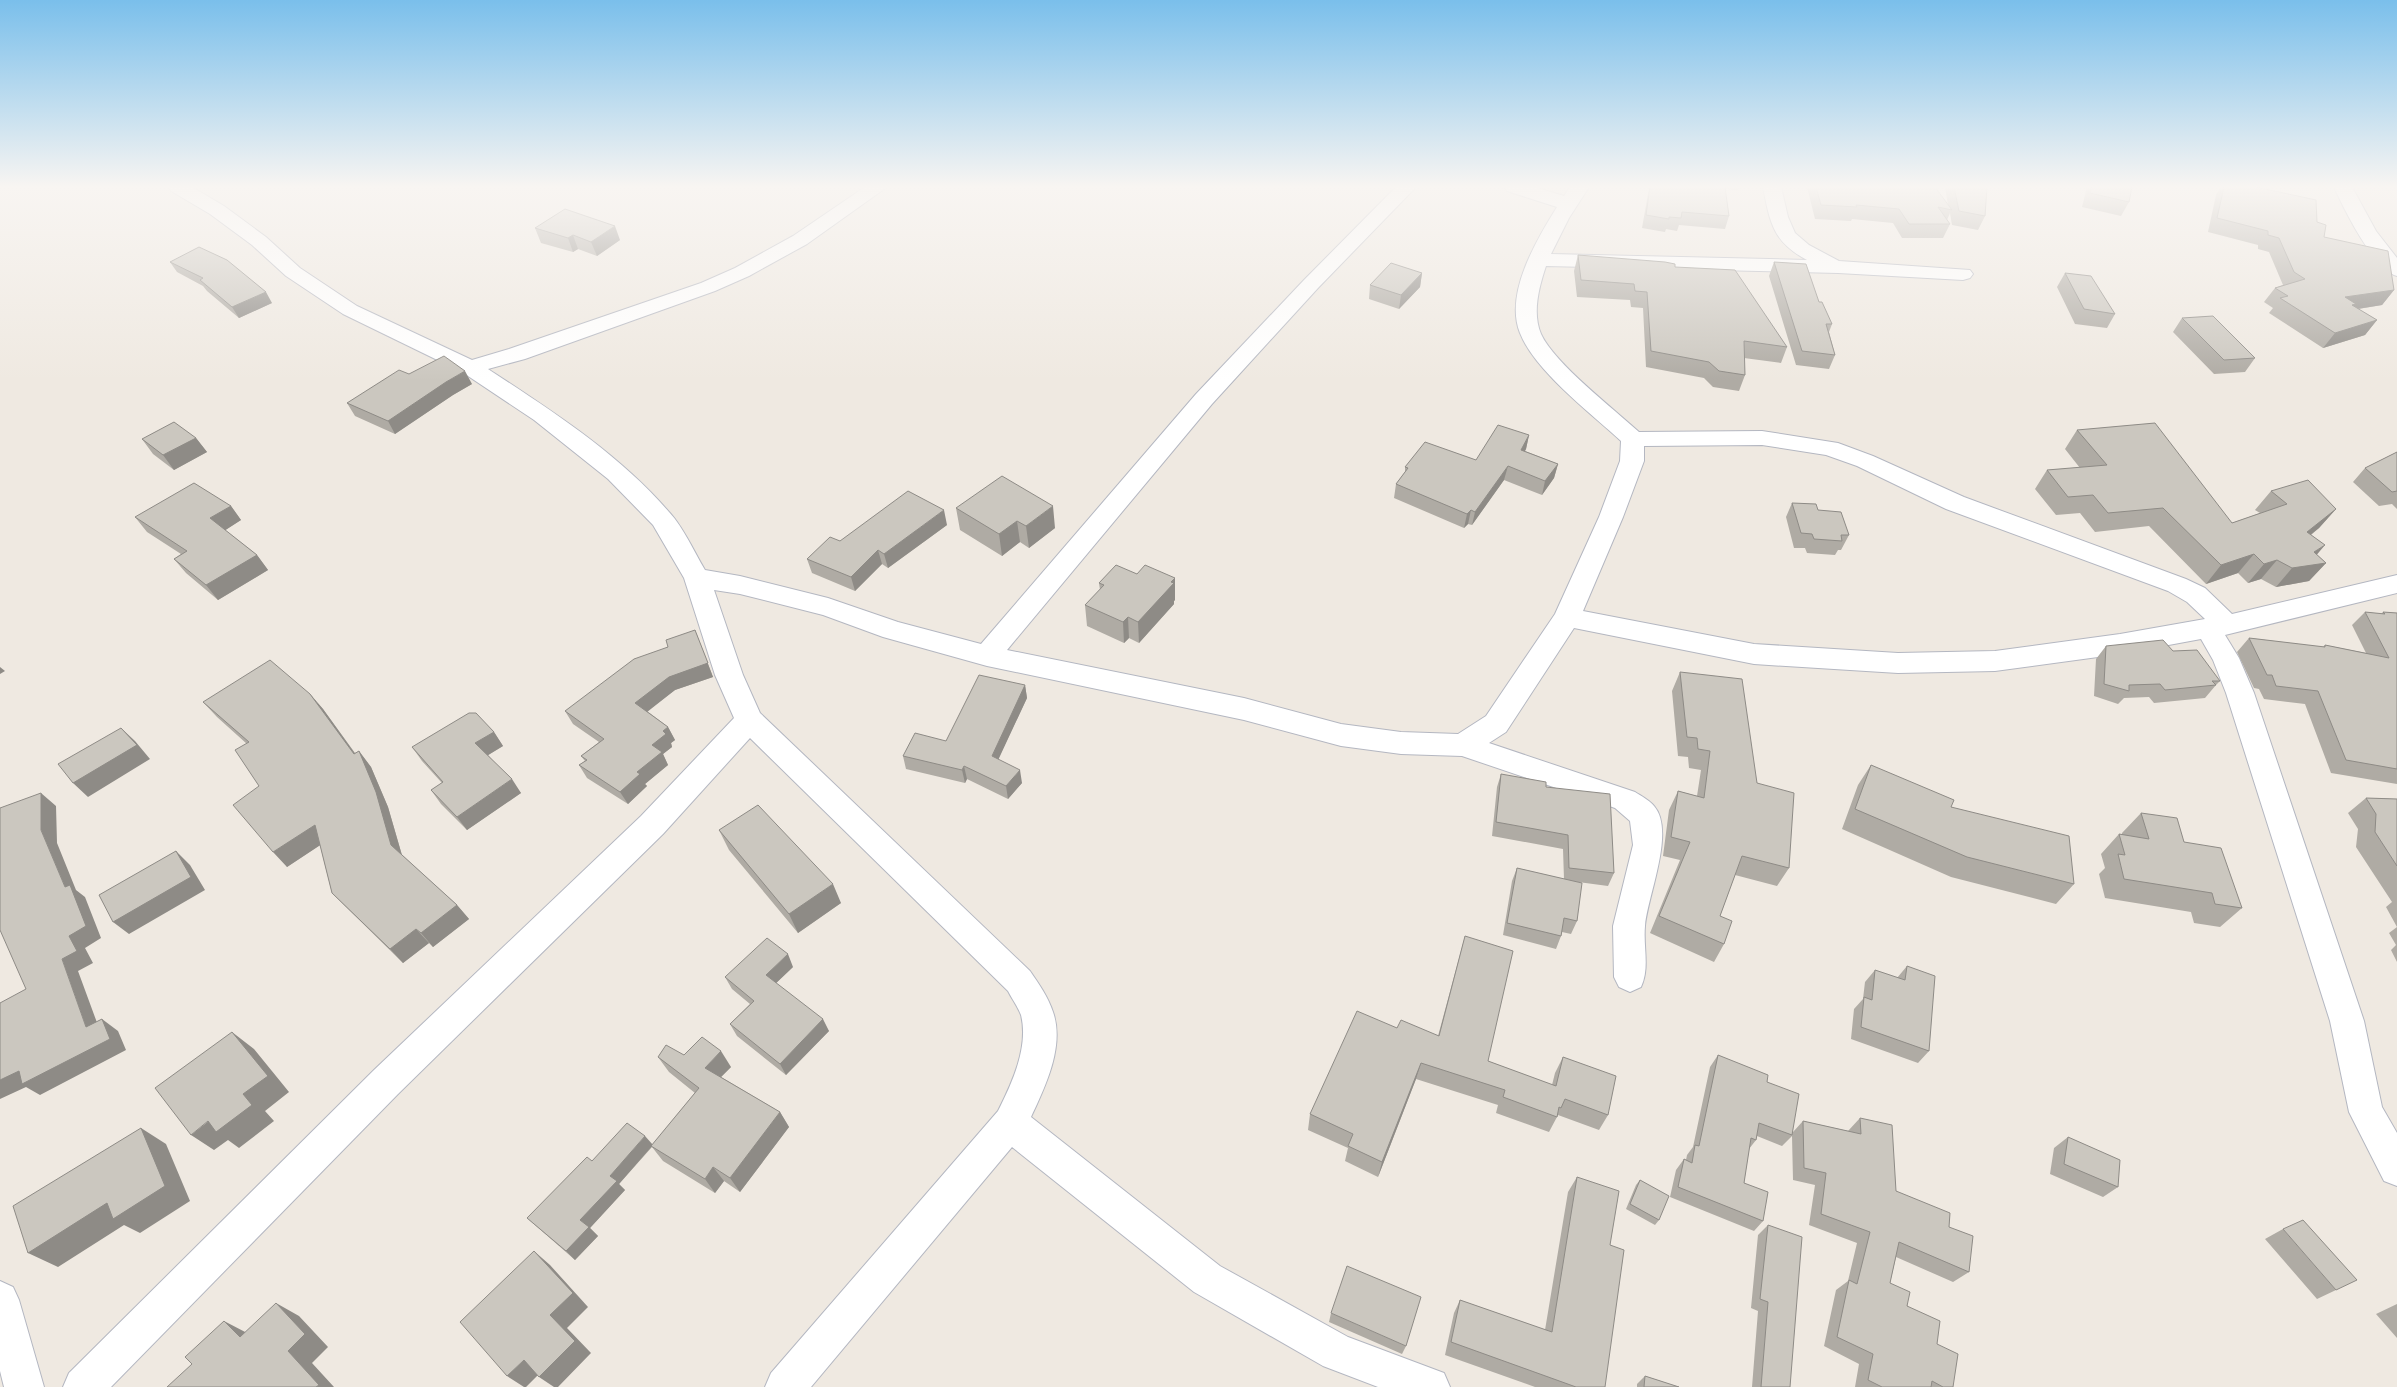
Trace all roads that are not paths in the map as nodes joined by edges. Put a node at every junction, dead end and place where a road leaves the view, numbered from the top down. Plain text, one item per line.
1 (271, 252) edge
2 (779, 252) edge
3 (1343, 252) edge
4 (1542, 252) edge
5 (1803, 252) edge
6 (2380, 252) edge
7 (1537, 260) junction
8 (1838, 267) junction
9 (2397, 270) edge
10 (1963, 274) dead end
11 (470, 367) junction
12 (1633, 439) junction
13 (697, 578) junction
14 (2397, 584) edge
15 (1567, 617) junction
16 (2217, 627) junction
17 (988, 656) junction
18 (749, 720) junction
19 (1462, 745) junction
20 (1630, 978) dead end
21 (1010, 1123) junction
22 (2397, 1168) edge
23 (0, 1300) edge
24 (24, 1387) edge
25 (82, 1387) edge
26 (785, 1387) edge
27 (1430, 1387) edge

1 - 11 street
2 - 11 street
3 - 17 street
4 - 7 street
5 - 8 street
6 - 9 street
7 - 8 street
7 - 12 street
8 - 10 street
11 - 13 street
12 - 15 street
12 - 16 street
13 - 17 street
13 - 18 street
14 - 16 street
15 - 16 street
15 - 19 street
16 - 22 street
17 - 19 street
18 - 21 street
18 - 25 street
19 - 20 street
21 - 26 street
21 - 27 street
23 - 24 street

